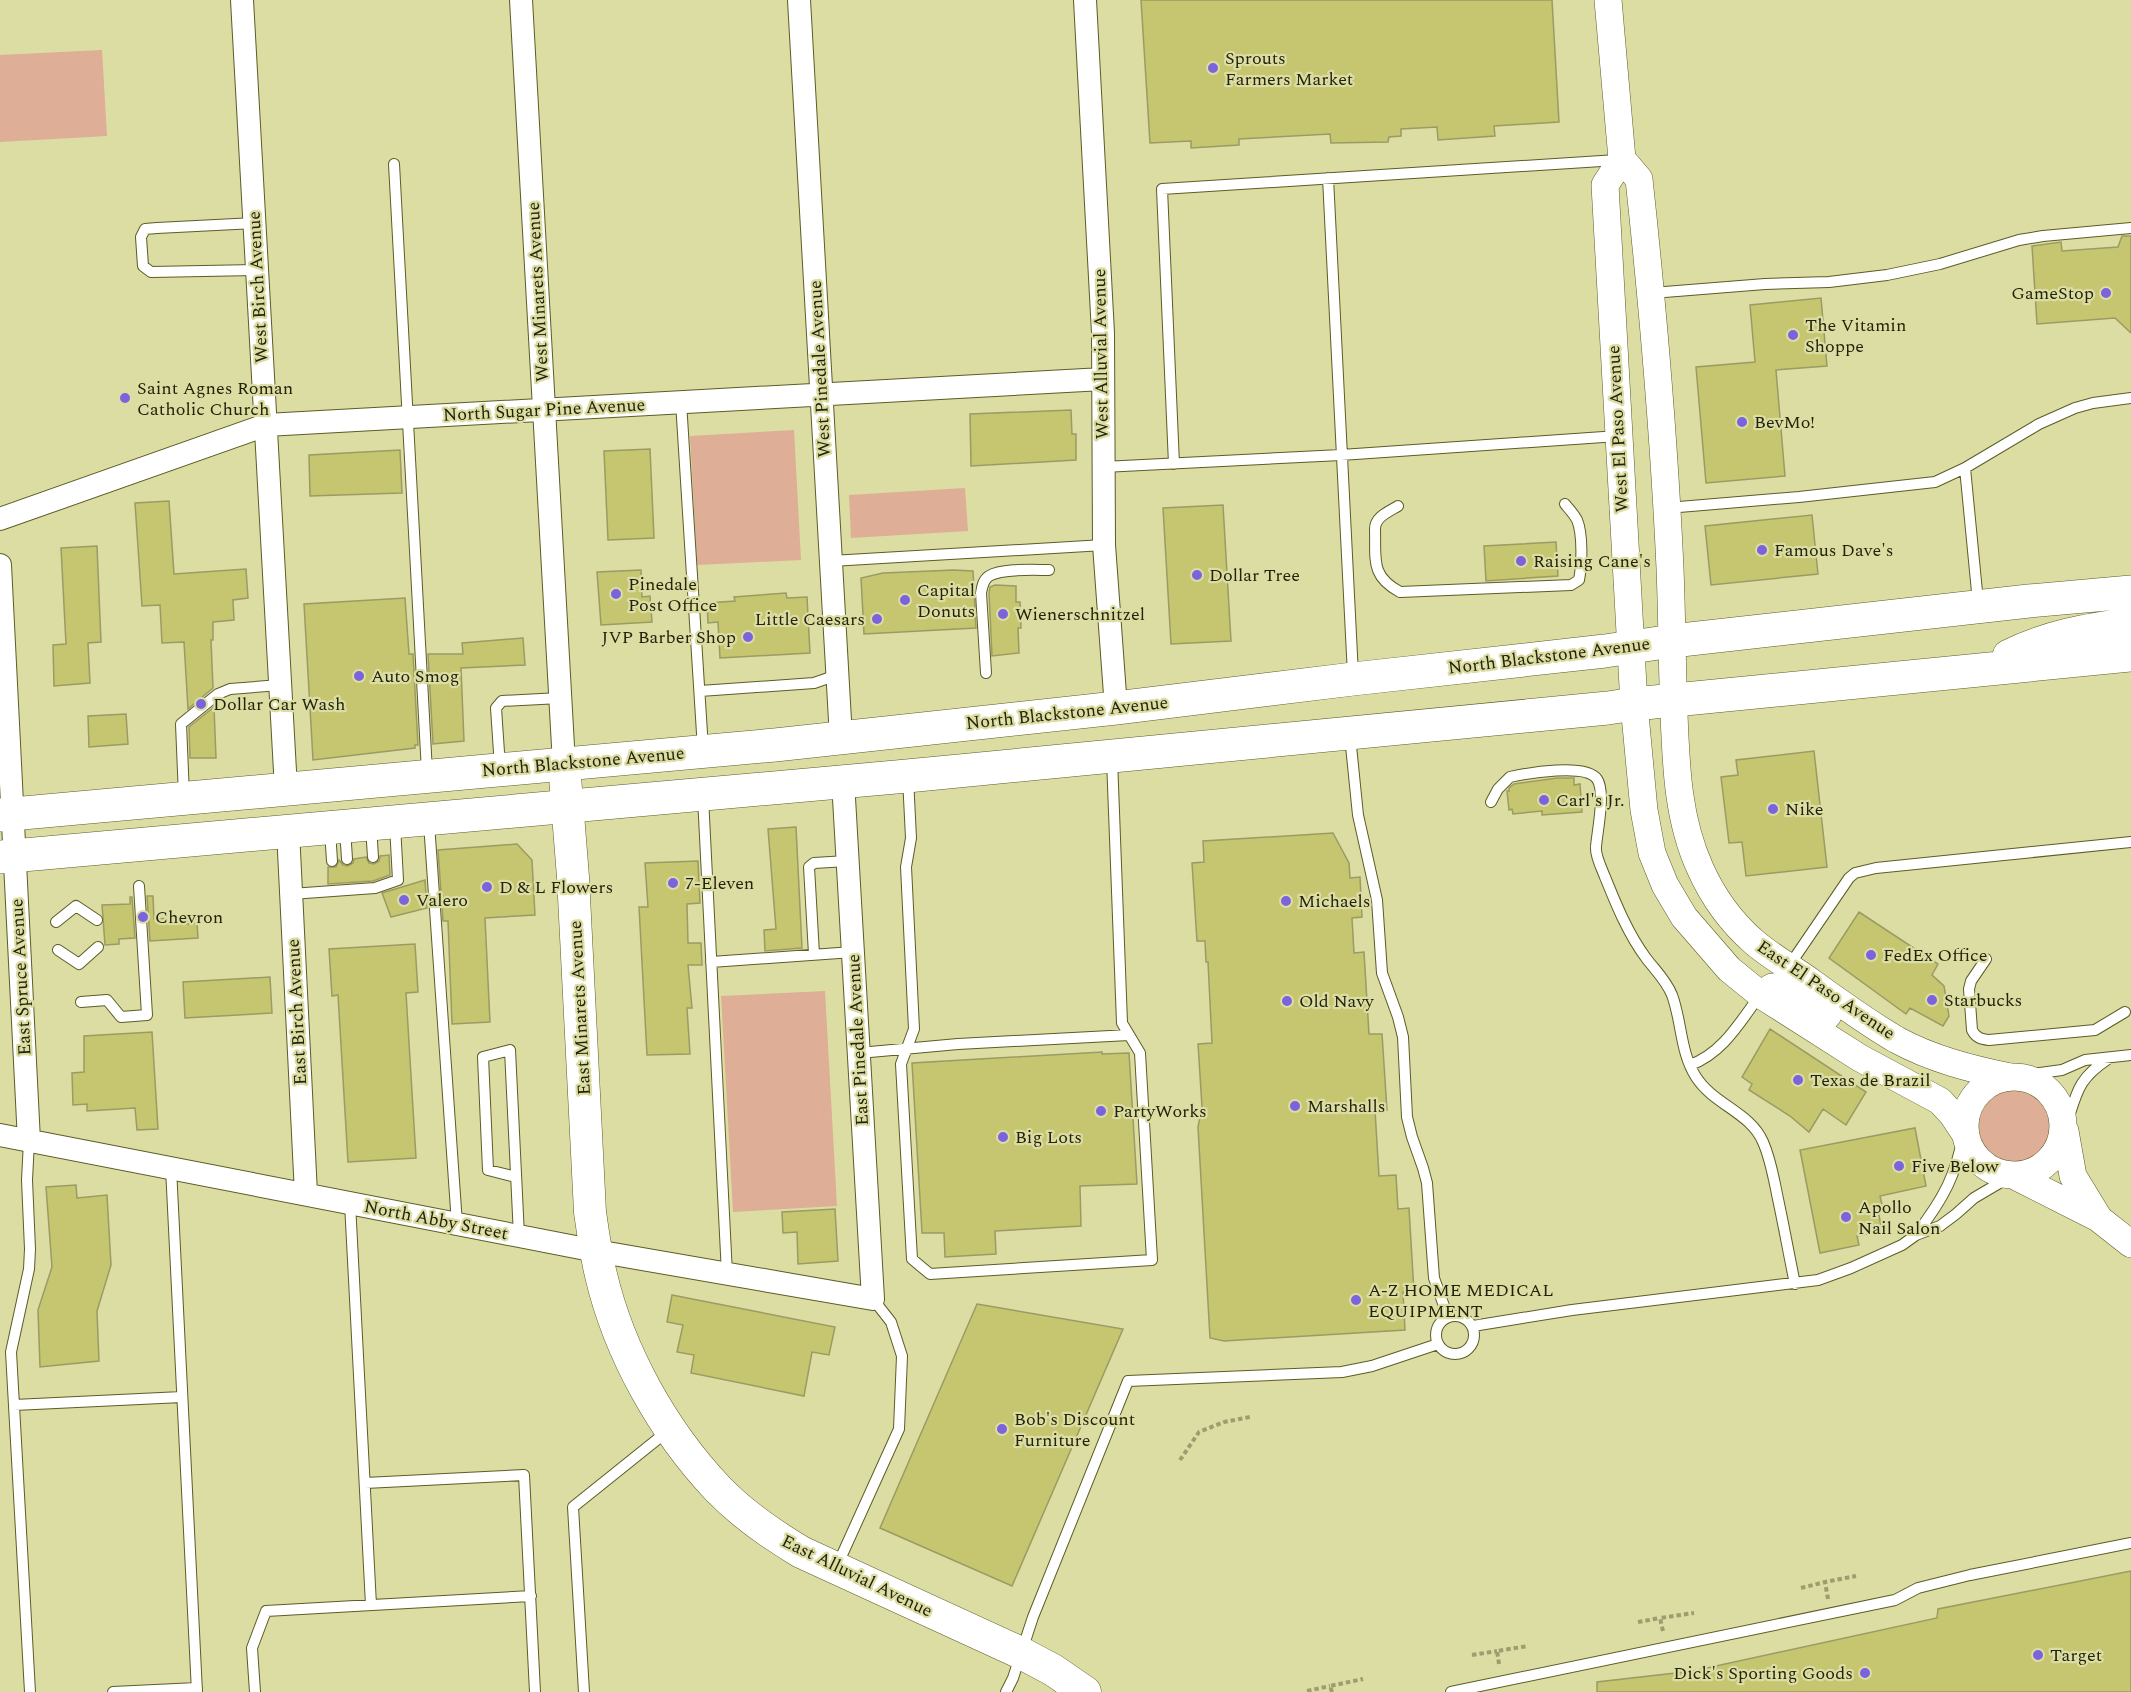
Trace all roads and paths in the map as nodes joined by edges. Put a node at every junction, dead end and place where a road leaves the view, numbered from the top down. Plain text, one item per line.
1 (242, 0) edge
2 (521, 0) edge
3 (799, 0) edge
4 (1085, 0) edge
5 (1608, 0) edge
6 (1622, 159) junction
7 (394, 164) dead end
8 (1328, 178) junction
9 (255, 223) junction
10 (2131, 228) edge
11 (257, 270) junction
12 (1651, 293) junction
13 (1104, 379) junction
14 (821, 394) junction
15 (2131, 398) edge
16 (681, 402) junction
17 (544, 410) junction
18 (408, 417) junction
19 (266, 425) junction
20 (1618, 436) junction
21 (1341, 455) junction
22 (1174, 464) junction
23 (1103, 467) junction
24 (1965, 468) junction
25 (1564, 504) dead end
26 (1398, 506) dead end
27 (1667, 508) junction
28 (0, 519) edge
29 (1104, 545) junction
30 (831, 561) junction
31 (0, 565) edge
32 (1049, 570) dead end
33 (2131, 592) edge
34 (1979, 607) junction
35 (2131, 624) edge
36 (1672, 641) junction
37 (1631, 647) junction
38 (2131, 655) edge
39 (1983, 669) junction
40 (986, 673) dead end
41 (837, 675) junction
42 (1353, 679) junction
43 (280, 685) junction
44 (700, 691) junction
45 (560, 698) junction
46 (1673, 700) junction
47 (1634, 704) junction
48 (1116, 708) junction
49 (1350, 733) junction
50 (841, 738) junction
51 (703, 751) junction
52 (1112, 756) junction
53 (564, 764) junction
54 (500, 771) junction
55 (907, 776) junction
56 (428, 777) junction
57 (843, 781) junction
58 (286, 789) junction
59 (703, 794) junction
60 (184, 799) junction
61 (1491, 802) dead end
62 (567, 806) junction
63 (7, 814) edge
64 (428, 819) junction
65 (360, 825) junction
66 (288, 831) junction
67 (2131, 842) edge
68 (7, 857) edge
69 (373, 857) dead end
70 (347, 859) dead end
71 (332, 861) dead end
72 (847, 861) junction
73 (139, 886) dead end
74 (291, 894) junction
75 (97, 920) dead end
76 (56, 922) dead end
77 (98, 946) dead end
78 (58, 950) dead end
79 (853, 952) junction
80 (814, 954) junction
81 (1986, 959) dead end
82 (711, 962) junction
83 (1789, 966) junction
84 (1761, 995) junction
85 (81, 1002) dead end
86 (2125, 1012) dead end
87 (1129, 1035) junction
88 (1898, 1040) junction
89 (907, 1048) junction
90 (859, 1053) junction
91 (2131, 1055) edge
92 (2111, 1057) junction
93 (1690, 1065) junction
94 (2010, 1077) junction
95 (2065, 1129) junction
96 (1964, 1132) junction
97 (0, 1135) edge
98 (29, 1141) junction
99 (171, 1167) junction
100 (2013, 1175) junction
101 (516, 1177) junction
102 (306, 1194) junction
103 (350, 1202) junction
104 (2098, 1218) junction
105 (457, 1224) junction
106 (1916, 1235) junction
107 (519, 1236) junction
108 (2131, 1244) edge
109 (596, 1251) junction
110 (727, 1274) junction
111 (1795, 1284) junction
112 (873, 1299) junction
113 (1448, 1317) junction
114 (1473, 1326) junction
115 (1438, 1344) junction
116 (5, 1352) edge
117 (182, 1397) junction
118 (14, 1405) junction
119 (1250, 1417) dead end
120 (671, 1428) junction
121 (1180, 1460) dead end
122 (365, 1483) junction
123 (2131, 1543) edge
124 (835, 1569) junction
125 (1856, 1576) dead end
126 (1825, 1582) junction
127 (1801, 1588) dead end
128 (531, 1596) junction
129 (1828, 1599) dead end
130 (371, 1605) junction
131 (1694, 1613) dead end
132 (1660, 1618) junction
133 (1638, 1622) dead end
134 (1663, 1631) dead end
135 (1528, 1646) dead end
136 (1497, 1651) junction
137 (1021, 1653) junction
138 (1472, 1655) dead end
139 (1499, 1664) dead end
140 (1363, 1679) dead end
141 (1330, 1686) junction
142 (196, 1691) edge
143 (1307, 1691) edge
144 (30, 1692) edge
145 (113, 1692) edge
146 (255, 1692) edge
147 (536, 1692) edge
148 (584, 1692) edge
149 (1006, 1692) edge
150 (1085, 1692) edge
151 (1332, 1692) edge
152 (1450, 1692) edge

1 - 9 street, West Birch Avenue
2 - 17 street, West Minarets Avenue
3 - 14 street, West Pinedale Avenue
4 - 13 street, West Alluvial Avenue
5 - 6 street
6 - 8 lane
6 - 12 street
6 - 20 street, West El Paso Avenue
7 - 18 lane
8 - 21 lane
8 - 22 lane
9 - 11 street, West Birch Avenue
9 - 11 lane
10 - 12 lane
11 - 19 street, West Birch Avenue
12 - 27 street
13 - 14 street, North Sugar Pine Avenue
13 - 23 street, West Alluvial Avenue
14 - 16 street, North Sugar Pine Avenue
14 - 30 street, West Pinedale Avenue
15 - 24 lane
16 - 17 street, North Sugar Pine Avenue
16 - 44 lane
17 - 18 street, North Sugar Pine Avenue
17 - 45 street, West Minarets Avenue
18 - 19 street, North Sugar Pine Avenue
18 - 56 lane
19 - 28 street, North Sugar Pine Avenue
19 - 43 street, West Birch Avenue
20 - 21 lane
20 - 37 street, West El Paso Avenue
21 - 22 lane
21 - 42 lane
22 - 23 lane
23 - 29 street, West Alluvial Avenue
24 - 27 lane
24 - 34 lane
25 - 26 lane
27 - 36 street
29 - 30 lane
29 - 48 street, West Alluvial Avenue
30 - 41 street, West Pinedale Avenue
31 - 63 street, East Spruce Avenue
32 - 40 lane
33 - 34 main road, North Blackstone Avenue
34 - 36 main road, North Blackstone Avenue
35 - 39 main road
36 - 37 main road, North Blackstone Avenue
36 - 46 street
37 - 42 main road, North Blackstone Avenue
37 - 47 street, West El Paso Avenue
38 - 39 main road
39 - 46 main road
41 - 44 lane
41 - 50 street, West Pinedale Avenue
42 - 48 main road, North Blackstone Avenue
42 - 52 main road
43 - 58 street, West Birch Avenue
43 - 60 lane
44 - 51 lane
45 - 53 street, West Minarets Avenue
45 - 54 lane
46 - 47 main road
46 - 83 street, East El Paso Avenue
47 - 49 main road
47 - 84 street, East El Paso Avenue
48 - 50 main road, North Blackstone Avenue
48 - 55 main road
49 - 52 main road
49 - 113 lane
50 - 51 main road, North Blackstone Avenue
51 - 53 main road, North Blackstone Avenue
52 - 55 main road
52 - 87 lane
53 - 54 main road, North Blackstone Avenue
53 - 62 main road, East Minarets Avenue
54 - 56 main road, North Blackstone Avenue
55 - 57 main road
55 - 89 lane
56 - 58 main road, North Blackstone Avenue
57 - 59 main road
57 - 72 street, East Pinedale Avenue
58 - 60 main road, North Blackstone Avenue
59 - 62 main road
59 - 82 lane
60 - 63 main road, North Blackstone Avenue
61 - 93 lane
62 - 64 main road
62 - 109 main road, East Minarets Avenue
63 - 68 street, East Spruce Avenue
64 - 65 main road
64 - 105 lane
65 - 66 main road
65 - 69 lane
65 - 70 lane
65 - 71 lane
65 - 74 lane
66 - 68 main road
66 - 74 street, East Birch Avenue
67 - 83 lane
68 - 98 street, East Spruce Avenue
72 - 79 street, East Pinedale Avenue
72 - 80 lane
73 - 85 lane
74 - 102 street, East Birch Avenue
75 - 76 lane
77 - 78 lane
79 - 80 lane
79 - 90 street, East Pinedale Avenue
80 - 82 lane
81 - 86 lane
82 - 110 lane
83 - 88 street, East El Paso Avenue
84 - 88 street
84 - 93 lane
84 - 96 street, East El Paso Avenue
87 - 89 lane
87 - 89 lane
88 - 94 street, East El Paso Avenue
89 - 90 lane
90 - 112 street, East Pinedale Avenue
91 - 92 lane
92 - 94 lane
92 - 95 lane
93 - 111 lane
94 - 95 street
94 - 96 street
95 - 100 street
95 - 104 street
96 - 100 street
96 - 106 lane
97 - 98 street, North Abby Street
98 - 99 street, North Abby Street
98 - 116 lane
99 - 102 street, North Abby Street
99 - 117 lane
100 - 104 street
100 - 106 lane
101 - 101 lane
101 - 107 lane
102 - 103 street, North Abby Street
103 - 105 street, North Abby Street
103 - 122 lane
104 - 108 street
105 - 107 street, North Abby Street
106 - 111 lane
107 - 109 street, North Abby Street
109 - 110 street, North Abby Street
109 - 120 main road, East Alluvial Avenue
110 - 112 street, North Abby Street
111 - 114 lane
112 - 124 lane
113 - 114 lane
113 - 115 lane
114 - 115 lane
115 - 137 lane
116 - 118 lane
117 - 118 lane
117 - 142 lane
118 - 144 lane
119 - 121 path
120 - 124 main road, East Alluvial Avenue
120 - 148 lane
122 - 128 lane
122 - 130 lane
123 - 152 lane
124 - 137 main road, East Alluvial Avenue
125 - 126 path
126 - 127 path
126 - 129 path
128 - 130 lane
128 - 147 lane
130 - 146 lane
131 - 132 path
132 - 133 path
132 - 134 path
135 - 136 path
136 - 138 path
136 - 139 path
137 - 149 lane
137 - 150 main road, East Alluvial Avenue
140 - 141 path
141 - 143 path
141 - 151 path
142 - 145 lane

